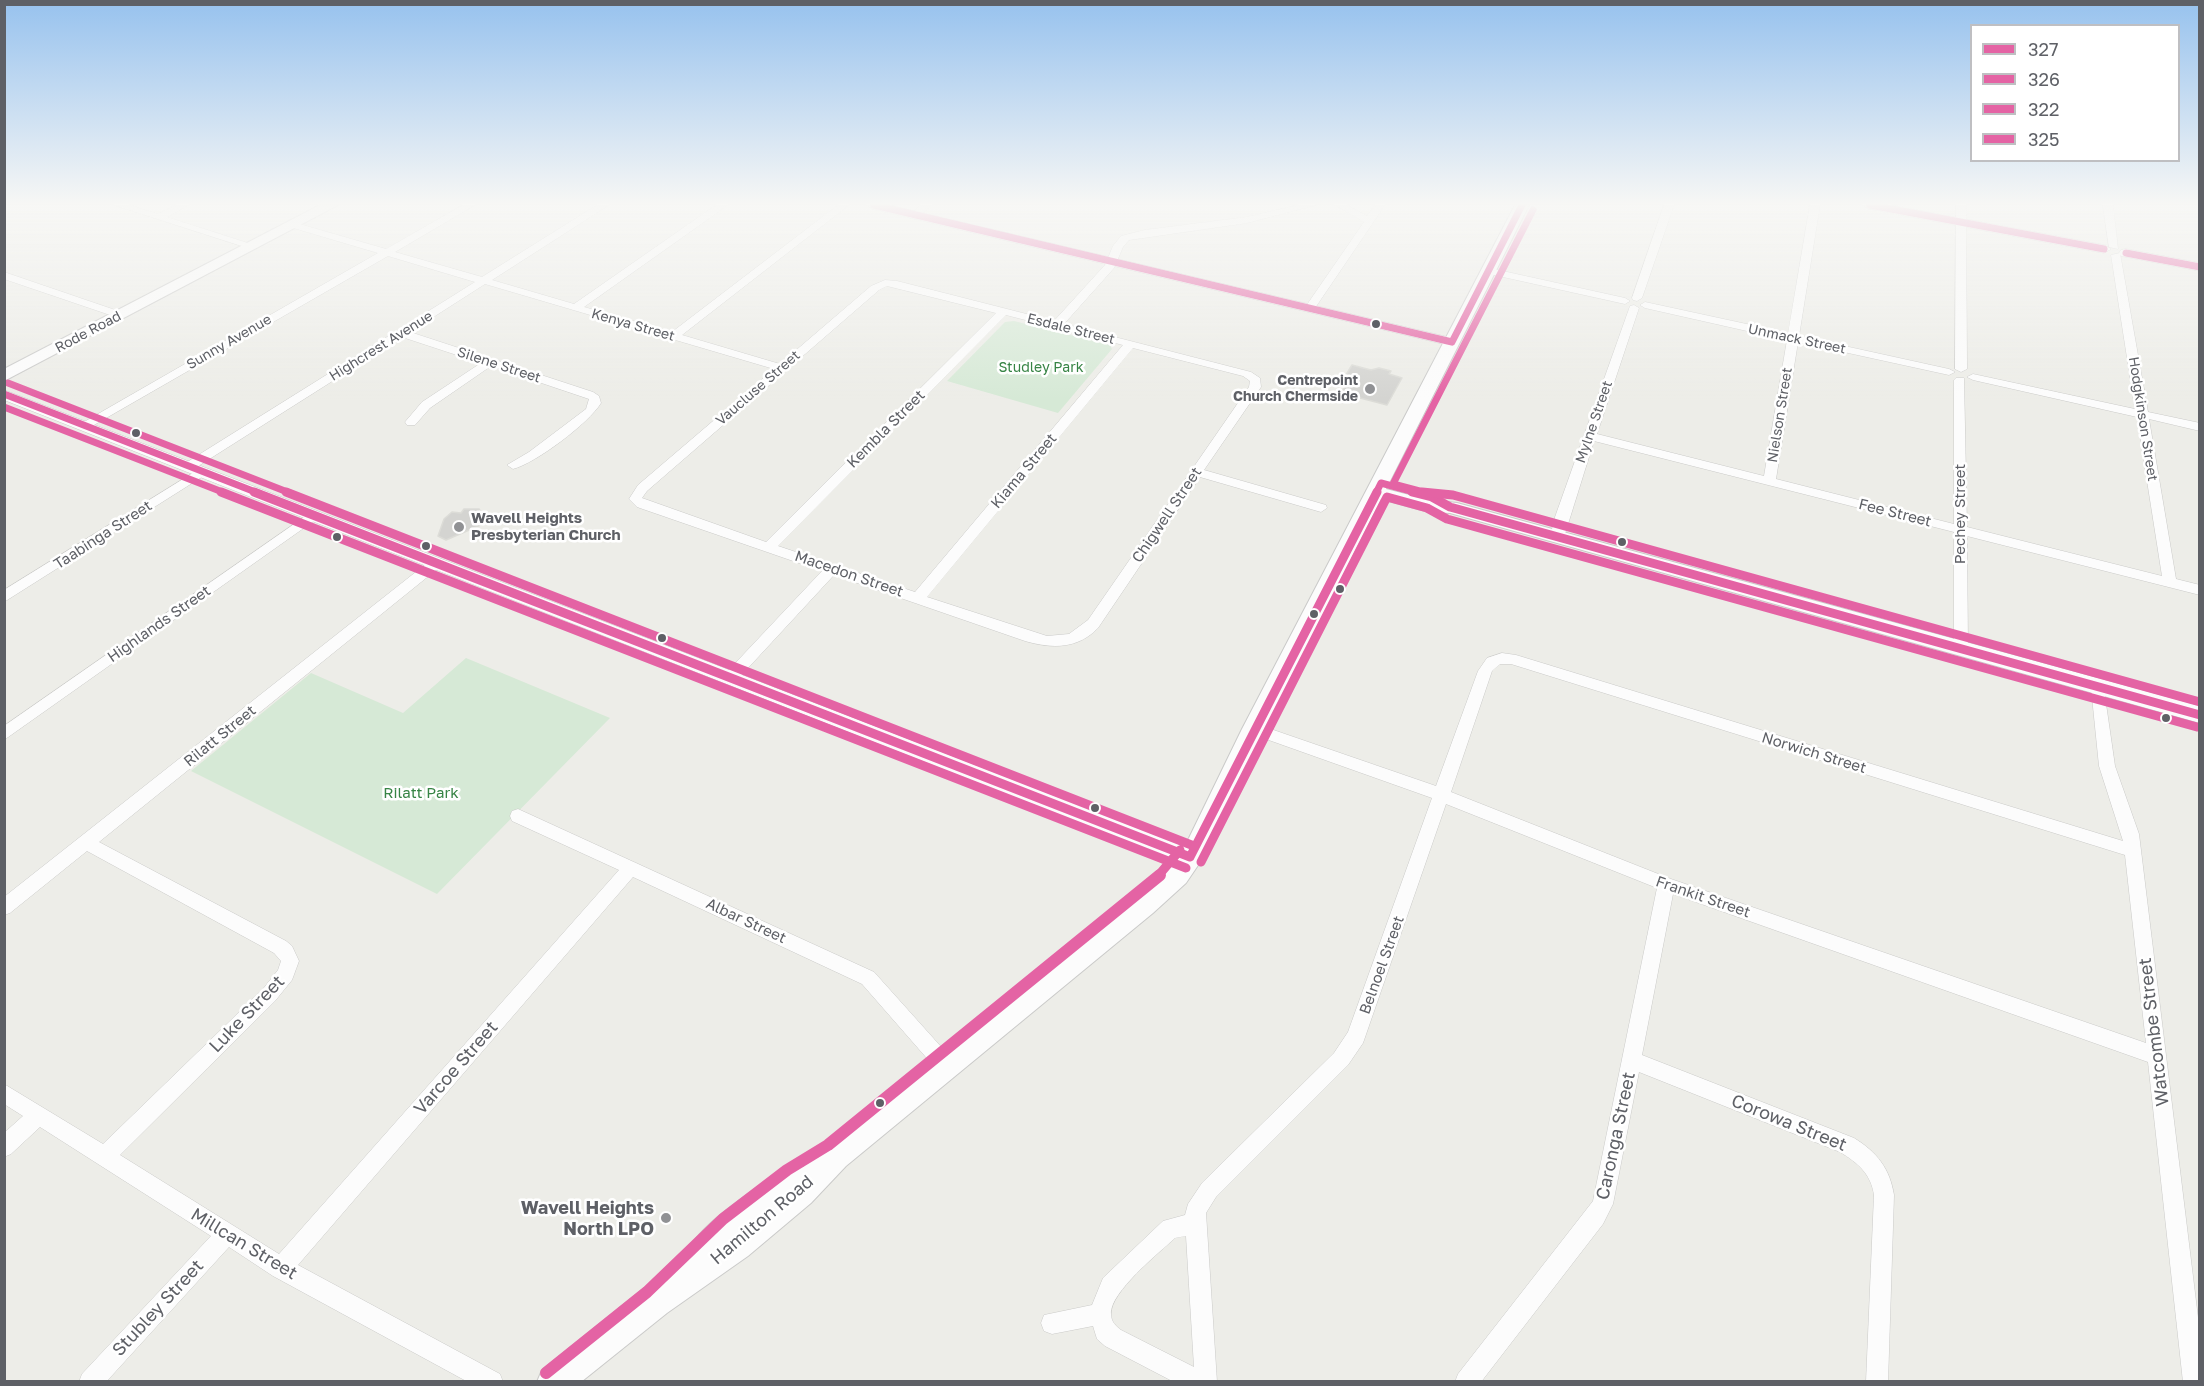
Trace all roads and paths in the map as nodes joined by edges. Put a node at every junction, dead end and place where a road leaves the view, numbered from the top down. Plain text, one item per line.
1 (207, 270) edge
2 (356, 270) edge
3 (446, 270) edge
4 (502, 270) edge
5 (630, 270) edge
6 (760, 270) edge
7 (1107, 270) edge
8 (1143, 270) edge
9 (1336, 270) edge
10 (1646, 270) edge
11 (1804, 270) edge
12 (1961, 270) edge
13 (2118, 270) edge
14 (1489, 271) joint
15 (4, 275) edge
16 (484, 281) junction
17 (885, 284) joint
18 (1635, 303) junction
19 (575, 308) junction
20 (1309, 309) junction
21 (1004, 311) junction
22 (120, 315) junction
23 (1056, 326) junction
24 (401, 333) junction
25 (674, 336) junction
26 (1793, 337) junction
27 (1452, 342) junction
28 (1130, 344) junction
29 (489, 362) junction
30 (782, 368) junction
31 (1961, 374) junction
32 (4, 376) edge
33 (1256, 380) joint
34 (4, 394) edge
35 (2143, 414) junction
36 (411, 422) dead end
37 (83, 426) junction
38 (2199, 427) edge
39 (1590, 436) junction
40 (513, 465) dead end
41 (194, 470) junction
42 (1196, 472) junction
43 (1769, 482) junction
44 (1378, 487) junction
45 (635, 497) joint
46 (1321, 508) dead end
47 (313, 515) junction
48 (1960, 530) junction
49 (1557, 537) junction
50 (769, 547) junction
51 (436, 563) junction
52 (832, 568) junction
53 (2170, 583) junction
54 (2199, 590) edge
55 (4, 597) edge
56 (918, 598) junction
57 (1066, 640) joint
58 (1961, 649) junction
59 (1496, 659) joint
60 (731, 677) junction
61 (2098, 687) junction
62 (2199, 714) edge
63 (1254, 729) junction
64 (4, 734) edge
65 (1442, 795) junction
66 (518, 816) dead end
67 (87, 843) junction
68 (2133, 851) junction
69 (1190, 857) junction
70 (631, 868) junction
71 (1666, 884) junction
72 (4, 908) edge
73 (2157, 1056) junction
74 (1631, 1060) junction
75 (945, 1065) junction
76 (4, 1093) edge
77 (39, 1115) junction
78 (4, 1147) edge
79 (106, 1155) junction
80 (1194, 1224) junction
81 (226, 1235) junction
82 (281, 1268) junction
83 (1100, 1314) junction
84 (1052, 1323) dead end
85 (90, 1382) edge
86 (492, 1382) edge
87 (554, 1382) edge
88 (1199, 1382) edge
89 (1206, 1382) edge
90 (1466, 1382) edge
91 (1877, 1382) edge
92 (2194, 1382) edge

1 - 22 main road, Rode Road
2 - 37 street, Sunny Avenue
3 - 16 street, Kenya Street
4 - 16 street, Highcrest Avenue
5 - 19 street
6 - 25 street
7 - 23 street
8 - 20 street
9 - 20 street
10 - 18 street, Mylne Street
11 - 26 street, Nielson Street
12 - 31 street, Pechey Street
13 - 35 street, Hodgkinson Street
14 - 18 street, Unmack Street
14 - 27 main road, Hamilton Road
15 - 22 street
16 - 19 street, Kenya Street
16 - 24 street, Highcrest Avenue
17 - 21 street, Esdale Street
17 - 30 street, Vaucluse Street
18 - 26 street, Unmack Street
18 - 39 street, Mylne Street
19 - 25 street, Kenya Street
20 - 27 street
21 - 23 street, Esdale Street
21 - 50 street, Kembla Street
22 - 32 main road, Rode Road
23 - 28 street, Esdale Street
24 - 29 street, Silene Street
24 - 41 street, Highcrest Avenue
25 - 30 street, Kenya Street
26 - 31 street, Unmack Street
26 - 43 street, Nielson Street
27 - 44 main road, Hamilton Road
28 - 33 street, Esdale Street
28 - 56 street, Kiama Street
29 - 36 street
29 - 40 street, Silene Street
30 - 45 street, Vaucluse Street
31 - 35 street, Unmack Street
31 - 48 street, Pechey Street
33 - 42 street, Chigwell Street
34 - 37 street
35 - 38 street, Unmack Street
35 - 53 street, Hodgkinson Street
37 - 41 street
39 - 43 street, Fee Street
39 - 49 street, Mylne Street
41 - 47 street
41 - 55 street, Taabinga Street
42 - 46 street
42 - 57 street, Chigwell Street
43 - 48 street, Fee Street
44 - 49 main road
44 - 63 main road, Hamilton Road
45 - 50 street, Macedon Street
47 - 51 street
47 - 64 street, Highlands Street
48 - 53 street, Fee Street
48 - 58 street, Pechey Street
49 - 58 main road
50 - 52 street, Macedon Street
51 - 60 street
51 - 67 street, Rilatt Street
52 - 56 street, Macedon Street
52 - 60 street
53 - 54 street, Fee Street
56 - 57 street, Macedon Street
58 - 61 main road
59 - 65 street, Belnoel Street
59 - 68 street, Norwich Street
60 - 69 street
61 - 62 main road
61 - 68 street, Watcombe Street
63 - 65 street, Frankit Street
63 - 69 main road, Hamilton Road
65 - 71 street, Frankit Street
65 - 80 street, Belnoel Street
66 - 70 street, Albar Street
67 - 72 street, Rilatt Street
67 - 79 street, Luke Street
68 - 73 street, Watcombe Street
69 - 75 main road, Hamilton Road
70 - 75 street, Albar Street
70 - 82 street, Varcoe Street
71 - 73 street, Frankit Street
71 - 74 street, Caronga Street
73 - 92 street, Watcombe Street
74 - 90 street, Caronga Street
74 - 91 street, Corowa Street
75 - 87 main road, Hamilton Road
76 - 77 street, Millcan Street
77 - 78 street
77 - 79 street, Millcan Street
79 - 81 street, Millcan Street
80 - 83 street
80 - 89 street, Belnoel Street
81 - 82 street, Millcan Street
81 - 85 street, Stubley Street
82 - 86 street, Millcan Street
83 - 84 street
83 - 88 street

